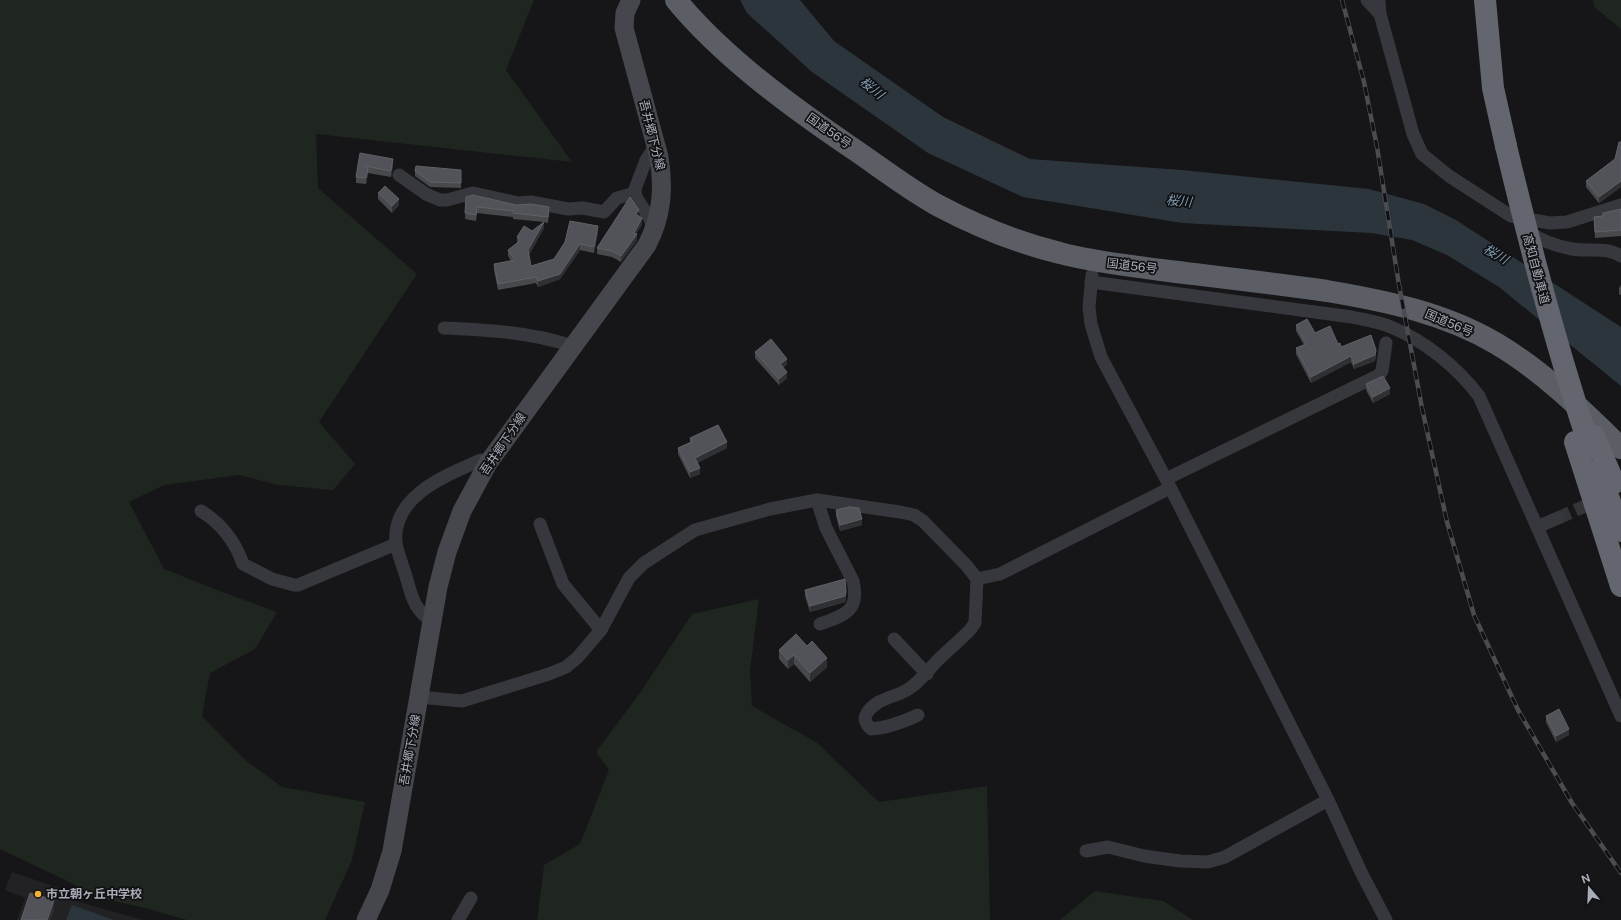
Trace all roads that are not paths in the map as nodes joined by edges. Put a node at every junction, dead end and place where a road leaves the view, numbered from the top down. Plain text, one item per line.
1 (631, 0) edge
2 (676, 0) edge
3 (1367, 0) edge
4 (1379, 0) edge
5 (1485, 0) edge
6 (1380, 14) junction
7 (656, 145) junction
8 (399, 175) dead end
9 (635, 193) junction
10 (1621, 205) edge
11 (1503, 211) junction
12 (654, 232) junction
13 (1621, 256) edge
14 (1094, 272) junction
15 (444, 328) dead end
16 (1386, 343) dead end
17 (572, 346) junction
18 (1586, 441) junction
19 (1621, 448) edge
20 (488, 464) junction
21 (1168, 484) junction
22 (1618, 495) edge
23 (817, 500) junction
24 (201, 511) dead end
25 (1558, 518) tunnel mouth
26 (540, 524) dead end
27 (1537, 527) junction
28 (1621, 531) edge
29 (396, 544) junction
30 (977, 579) junction
31 (1621, 586) edge
32 (432, 622) junction
33 (820, 624) dead end
34 (601, 630) junction
35 (894, 639) dead end
36 (927, 674) junction
37 (419, 697) junction
38 (918, 715) dead end
39 (1621, 716) edge
40 (1328, 800) junction
41 (1086, 851) dead end
42 (471, 898) dead end
43 (366, 920) edge
44 (458, 920) edge
45 (1386, 920) edge

1 - 7 main road, 吾井郷下分線
2 - 14 highway, 国道56号
3 - 6 street
4 - 6 street
5 - 18 highway, 高知自動車道, bridge
6 - 11 street
7 - 9 street
7 - 12 main road, 吾井郷下分線
8 - 9 street
9 - 12 street
10 - 11 street
11 - 13 street
12 - 17 main road, 吾井郷下分線
14 - 19 highway, 国道56号
14 - 21 street
14 - 27 street
15 - 17 street
16 - 21 street
17 - 20 main road, 吾井郷下分線
18 - 22 highway
18 - 28 highway
18 - 31 highway
20 - 29 street
20 - 32 main road, 吾井郷下分線
21 - 30 street
21 - 40 street
23 - 30 street
23 - 33 street
23 - 34 street
24 - 29 street
25 - 27 street
26 - 34 street
27 - 39 street
29 - 32 street
30 - 36 street
32 - 37 main road, 吾井郷下分線
34 - 37 street
35 - 36 street
36 - 38 street
37 - 43 main road, 吾井郷下分線
40 - 41 street
40 - 45 street
42 - 44 street

